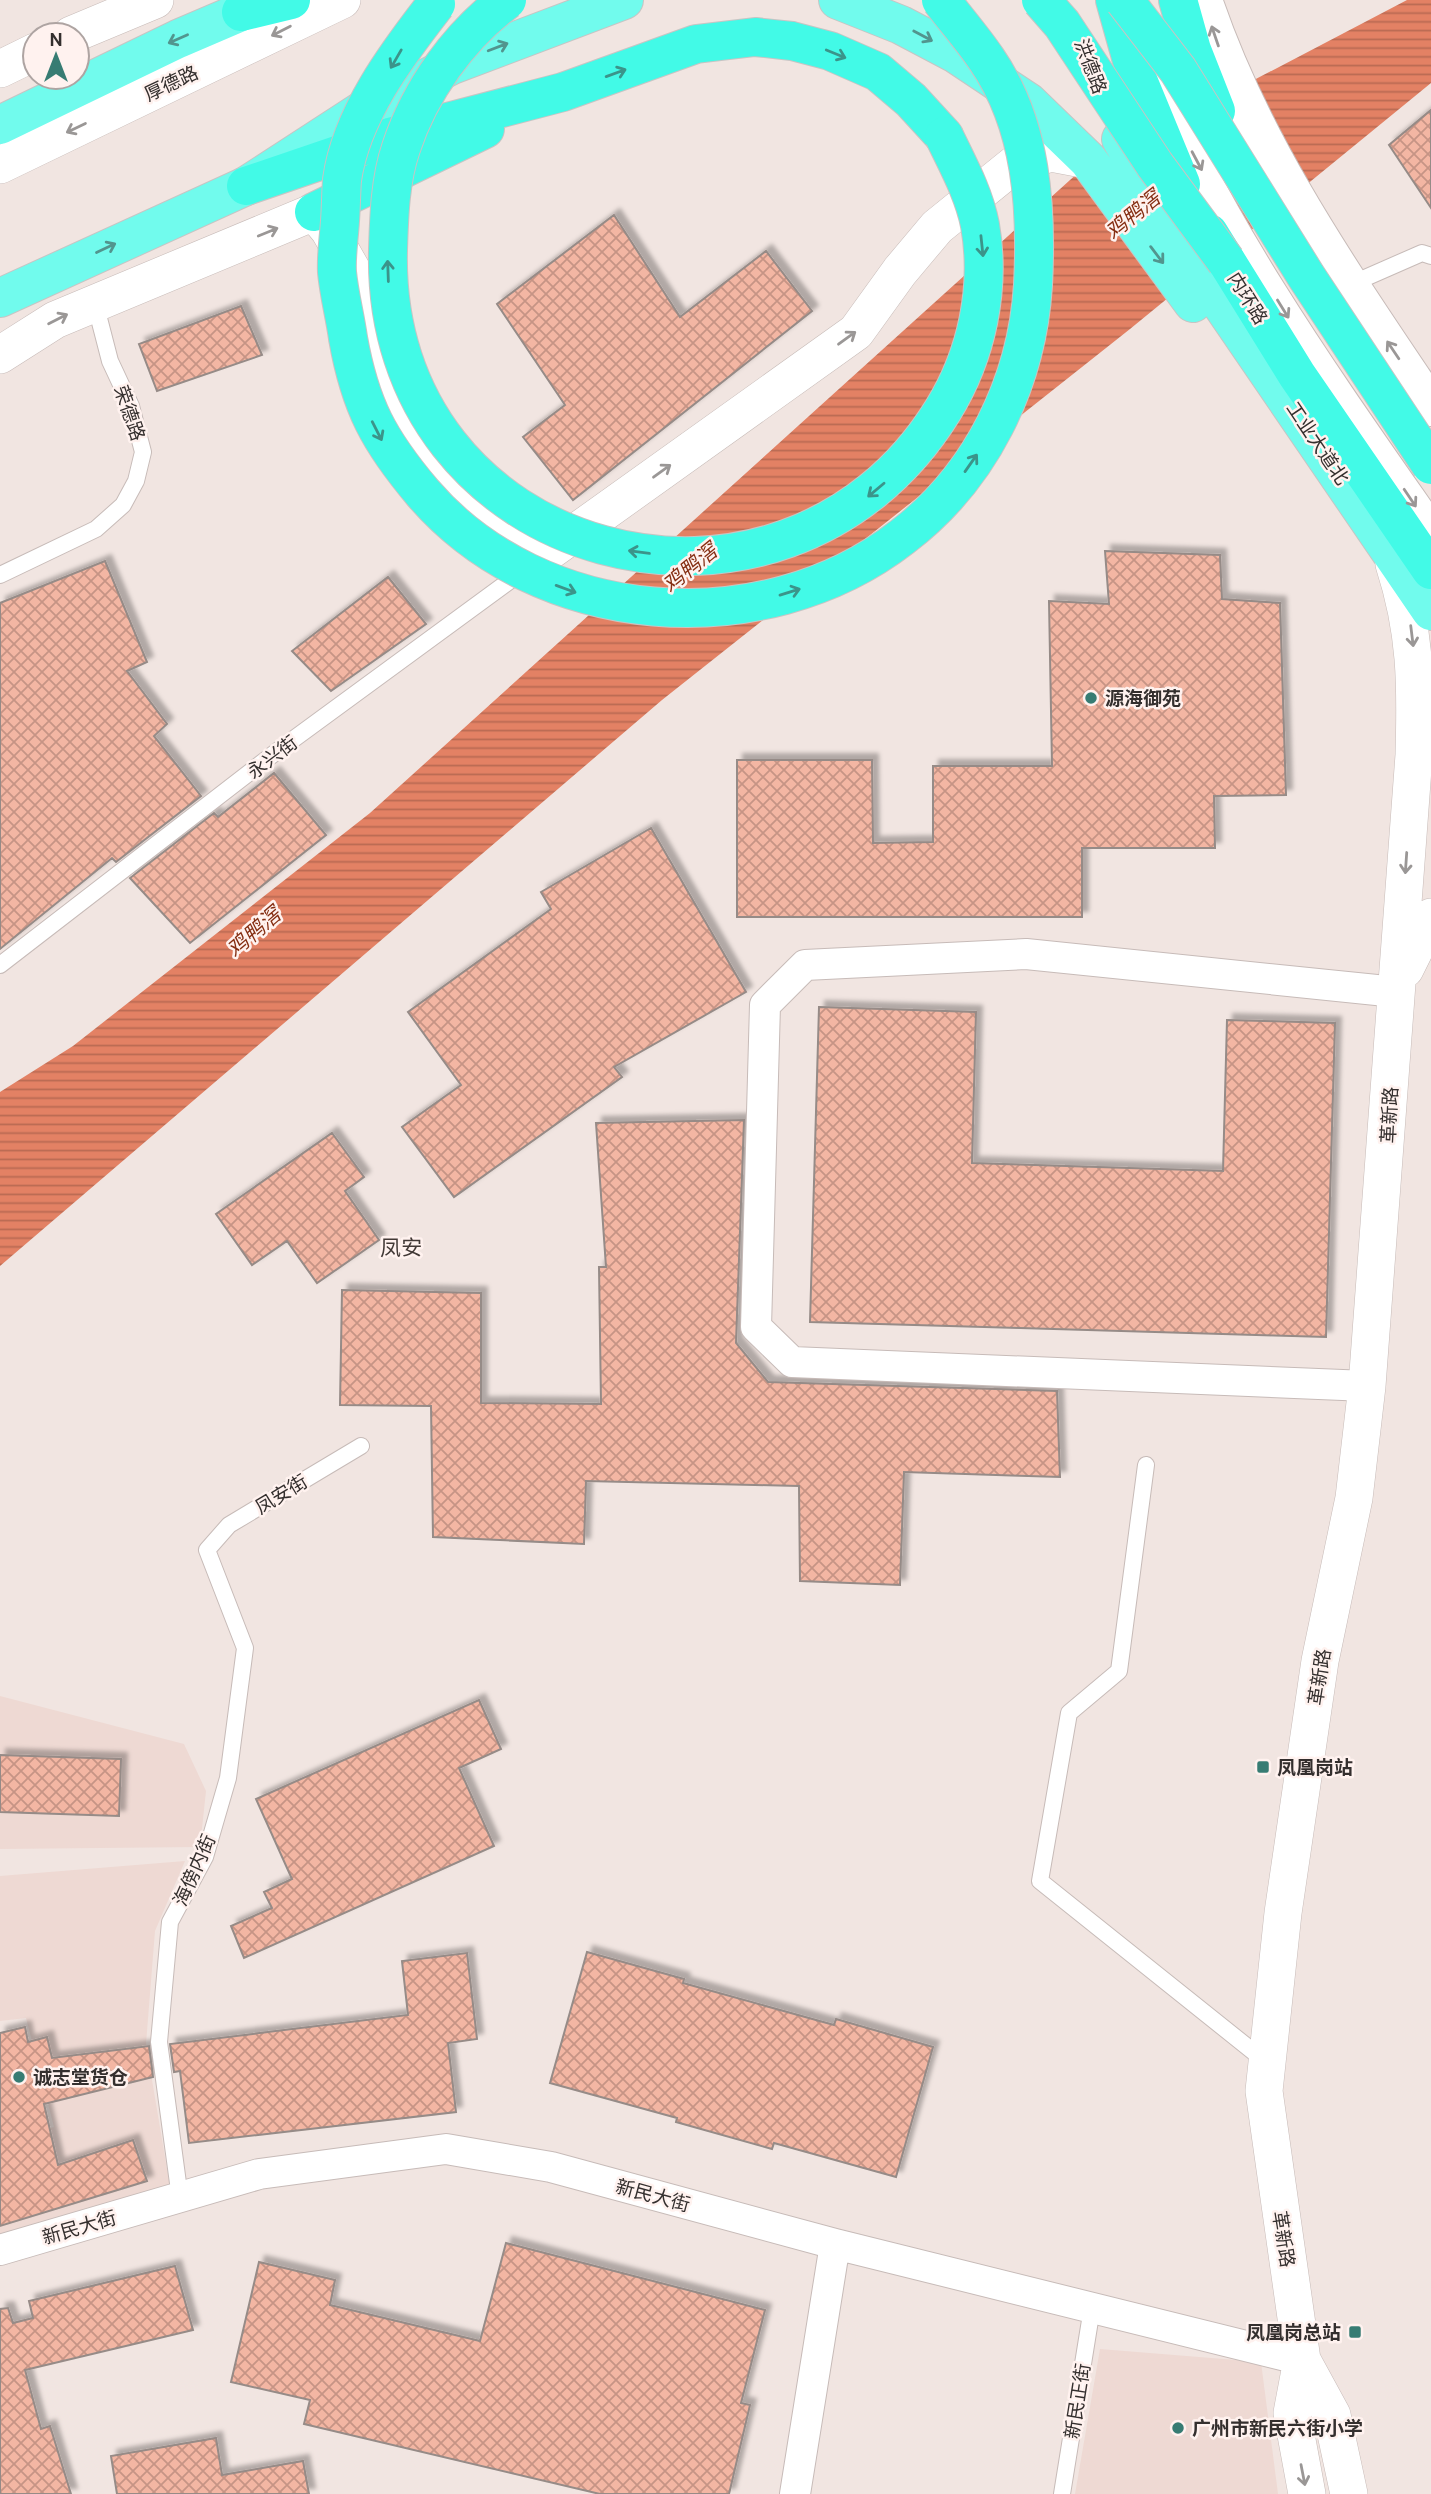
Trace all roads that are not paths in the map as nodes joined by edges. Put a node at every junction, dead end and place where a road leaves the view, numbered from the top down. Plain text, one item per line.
1 (155, 0) edge
2 (291, 0) edge
3 (342, 0) edge
4 (507, 0) edge
5 (624, 0) edge
6 (838, 0) edge
7 (941, 0) edge
8 (1041, 0) edge
9 (1067, 0) edge
10 (1115, 0) edge
11 (1126, 0) edge
12 (1159, 0) edge
13 (1178, 0) edge
14 (1203, 0) edge
15 (439, 1) edge
16 (255, 6) edge
17 (91, 27) edge
18 (21, 59) edge
19 (0, 69) edge
20 (1197, 87) junction
21 (563, 92) junction
22 (0, 125) edge
23 (1088, 160) junction
24 (0, 165) edge
25 (246, 186) junction
26 (314, 212) junction
27 (1245, 252) junction
28 (1431, 256) edge
29 (1349, 285) junction
30 (0, 299) edge
31 (95, 303) junction
32 (0, 355) edge
33 (1431, 407) edge
34 (1431, 462) edge
35 (1431, 528) edge
36 (1388, 547) junction
37 (547, 553) junction
38 (1431, 570) edge
39 (0, 575) edge
40 (1431, 611) edge
41 (1431, 917) edge
42 (0, 965) edge
43 (1396, 992) junction
44 (1367, 1386) junction
45 (361, 1446) dead end
46 (1146, 1465) dead end
47 (207, 1550) joint
48 (1266, 2062) junction
49 (180, 2198) junction
50 (835, 2244) junction
51 (0, 2250) edge
52 (1092, 2308) junction
53 (1302, 2360) junction
54 (795, 2494) edge
55 (1062, 2494) edge
56 (1307, 2494) edge
57 (1349, 2494) edge

1 - 17 street
2 - 16 highway
3 -> 24 street, 厚德路
21 -> 4 highway, bridge
25 -> 5 main road
6 -> 23 main road
15 -> 7 highway, bridge
8 - 27 highway, bridge
9 - 27 main road, 洪德路
10 -> 27 highway, 内环路, bridge
11 - 20 street
11 - 27 highway, bridge
12 - 20 main road
13 - 27 highway, 内环路, bridge
20 -> 14 main road
16 -> 22 main road
18 - 19 street
20 - 27 main road, bridge
21 - 25 highway
21 - 26 highway
23 -> 27 main road
37 -> 23 street
30 -> 25 main road
31 -> 26 street
26 - 37 street
27 - 29 main road
27 - 34 highway, 内环路, bridge
27 -> 35 street
27 - 36 main road, 工业大道北
27 - 38 highway, 内环路
28 - 29 lane
33 -> 29 main road
32 -> 31 street
31 - 39 lane, 荣德路
36 - 40 main road, 工业大道北
36 -> 43 street, 革新路
37 - 42 lane, 永兴街
41 - 43 street
43 - 44 street, 革新路
43 - 44 street
44 - 48 street, 革新路
45 - 47 lane, 凤安街
46 - 48 lane
47 - 49 lane, 海傍内街
48 - 53 street, 革新路
49 - 50 street, 新民大街
49 - 51 street, 新民大街
50 - 52 street, 新民大街
50 - 54 street
52 - 53 street, 新民大街
52 - 55 lane, 新民正街
53 -> 56 street, 革新路
53 - 57 street, 革新路

